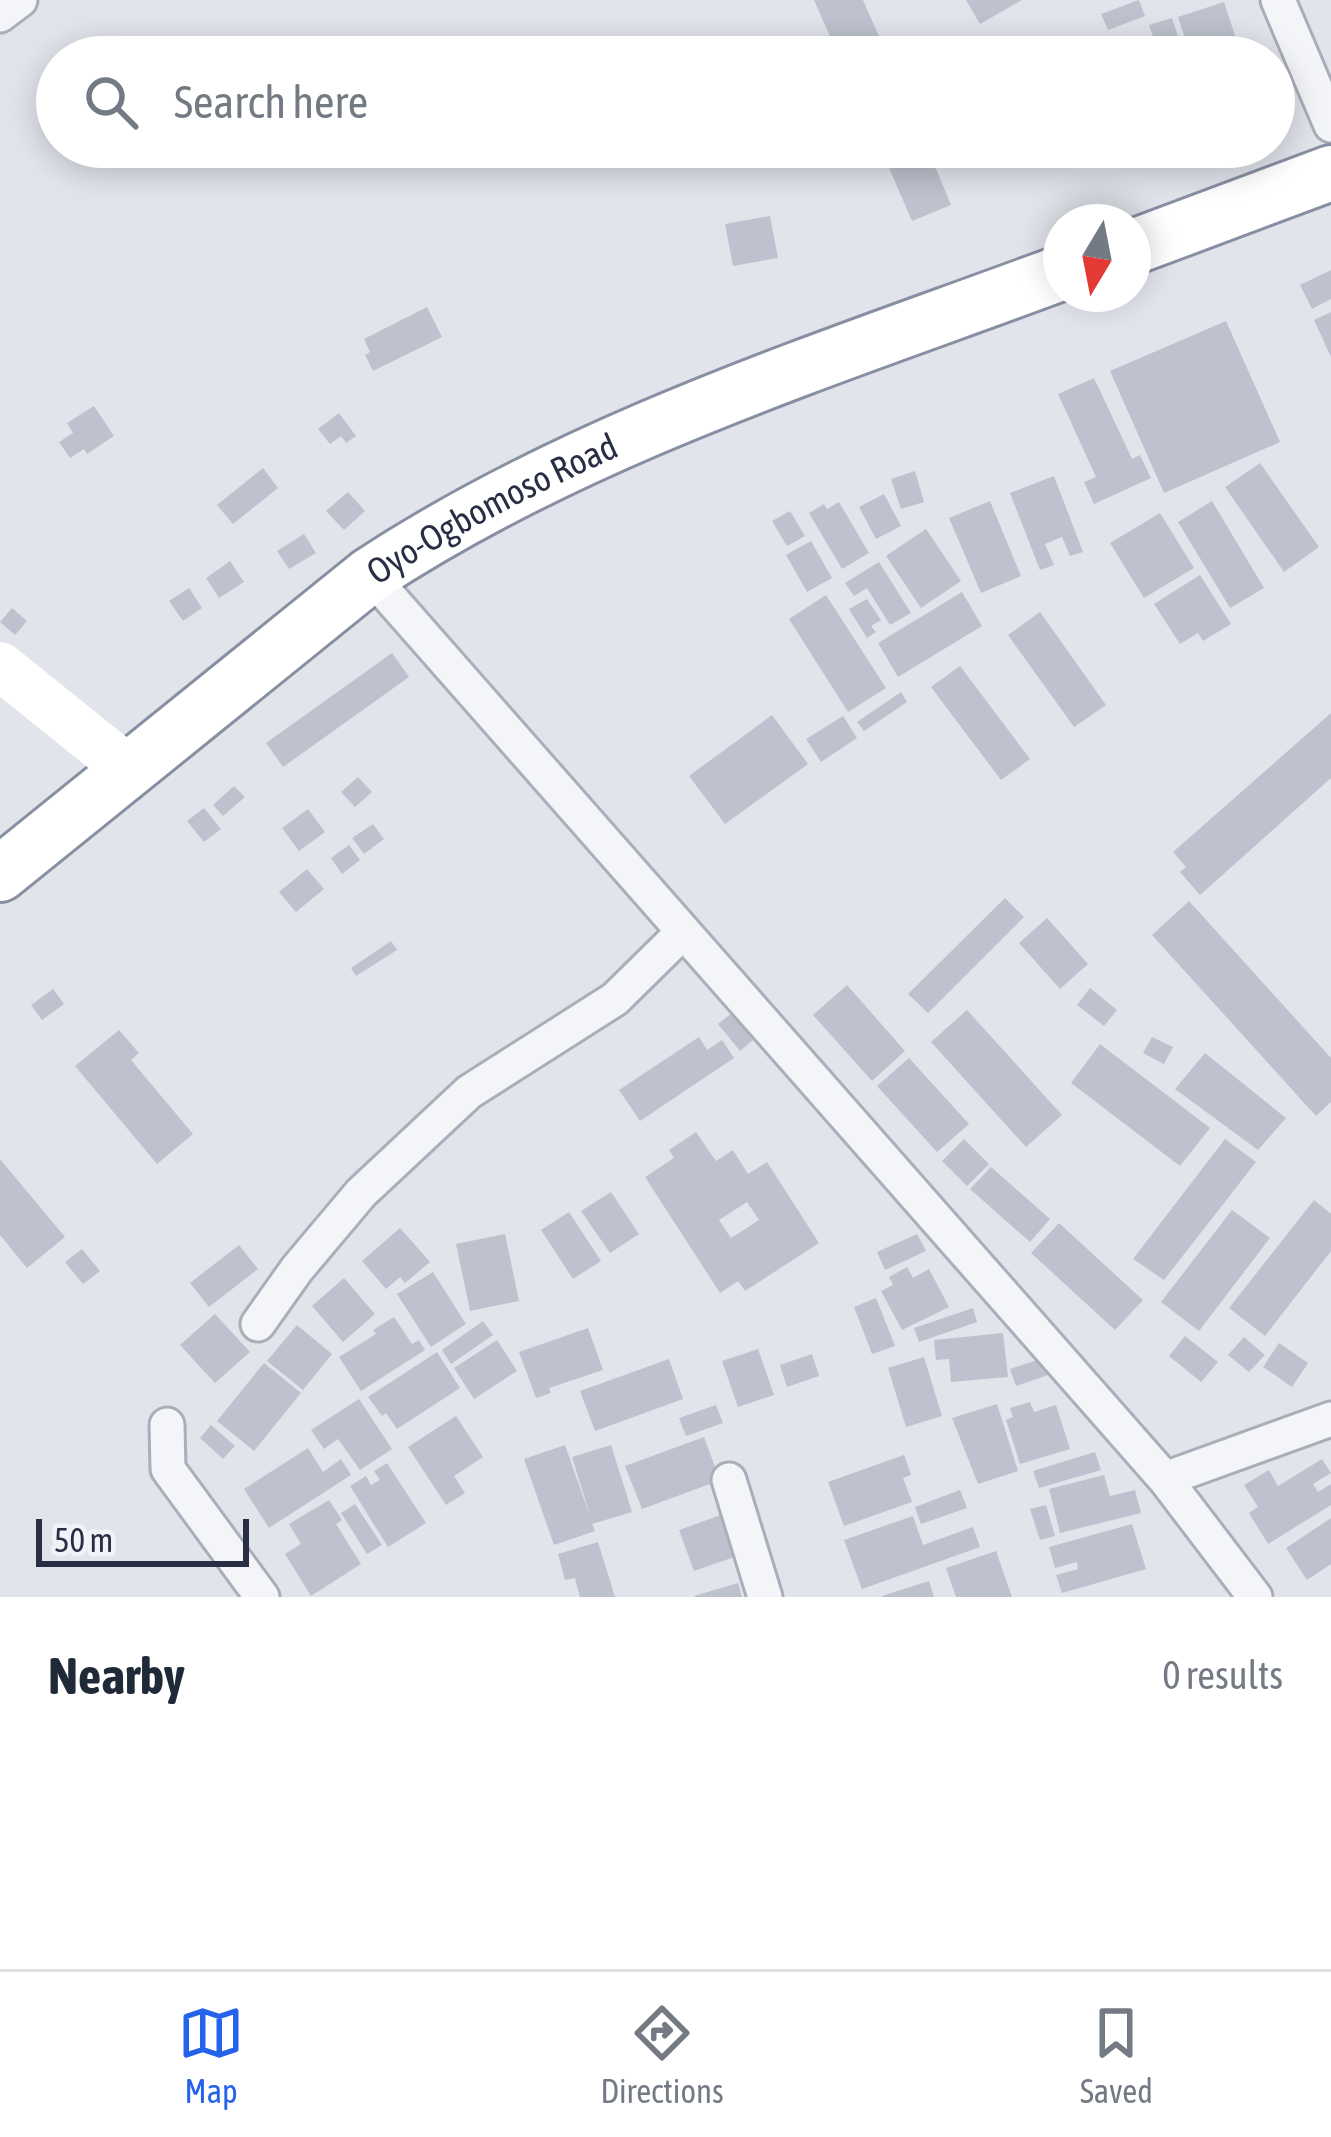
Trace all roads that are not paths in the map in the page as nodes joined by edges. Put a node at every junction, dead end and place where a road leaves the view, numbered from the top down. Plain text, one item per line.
1 (20, 0) edge
2 (1278, 0) edge
3 (0, 15) edge
4 (1293, 36) edge
5 (1295, 40) edge
6 (1331, 125) edge
7 (1331, 173) edge
8 (1151, 240) edge
9 (1043, 280) edge
10 (370, 574) junction
11 (0, 667) edge
12 (128, 769) junction
13 (0, 874) edge
14 (682, 934) junction
15 (258, 1324) dead end
16 (1331, 1419) edge
17 (167, 1425) dead end
18 (1165, 1479) junction
19 (729, 1480) dead end
20 (262, 1597) edge
21 (765, 1597) edge
22 (1255, 1597) edge

1 - 3 street
2 - 4 street
5 - 6 street
7 - 8 highway
9 - 10 highway, Oyo-Ogbomoso Road
10 - 12 highway, Oyo-Ogbomoso Road
10 - 14 street
11 - 12 main road
12 - 13 highway, Oyo-Ogbomoso Road
14 - 15 street
14 - 18 street
16 - 18 street
17 - 20 street
18 - 22 street
19 - 21 street

